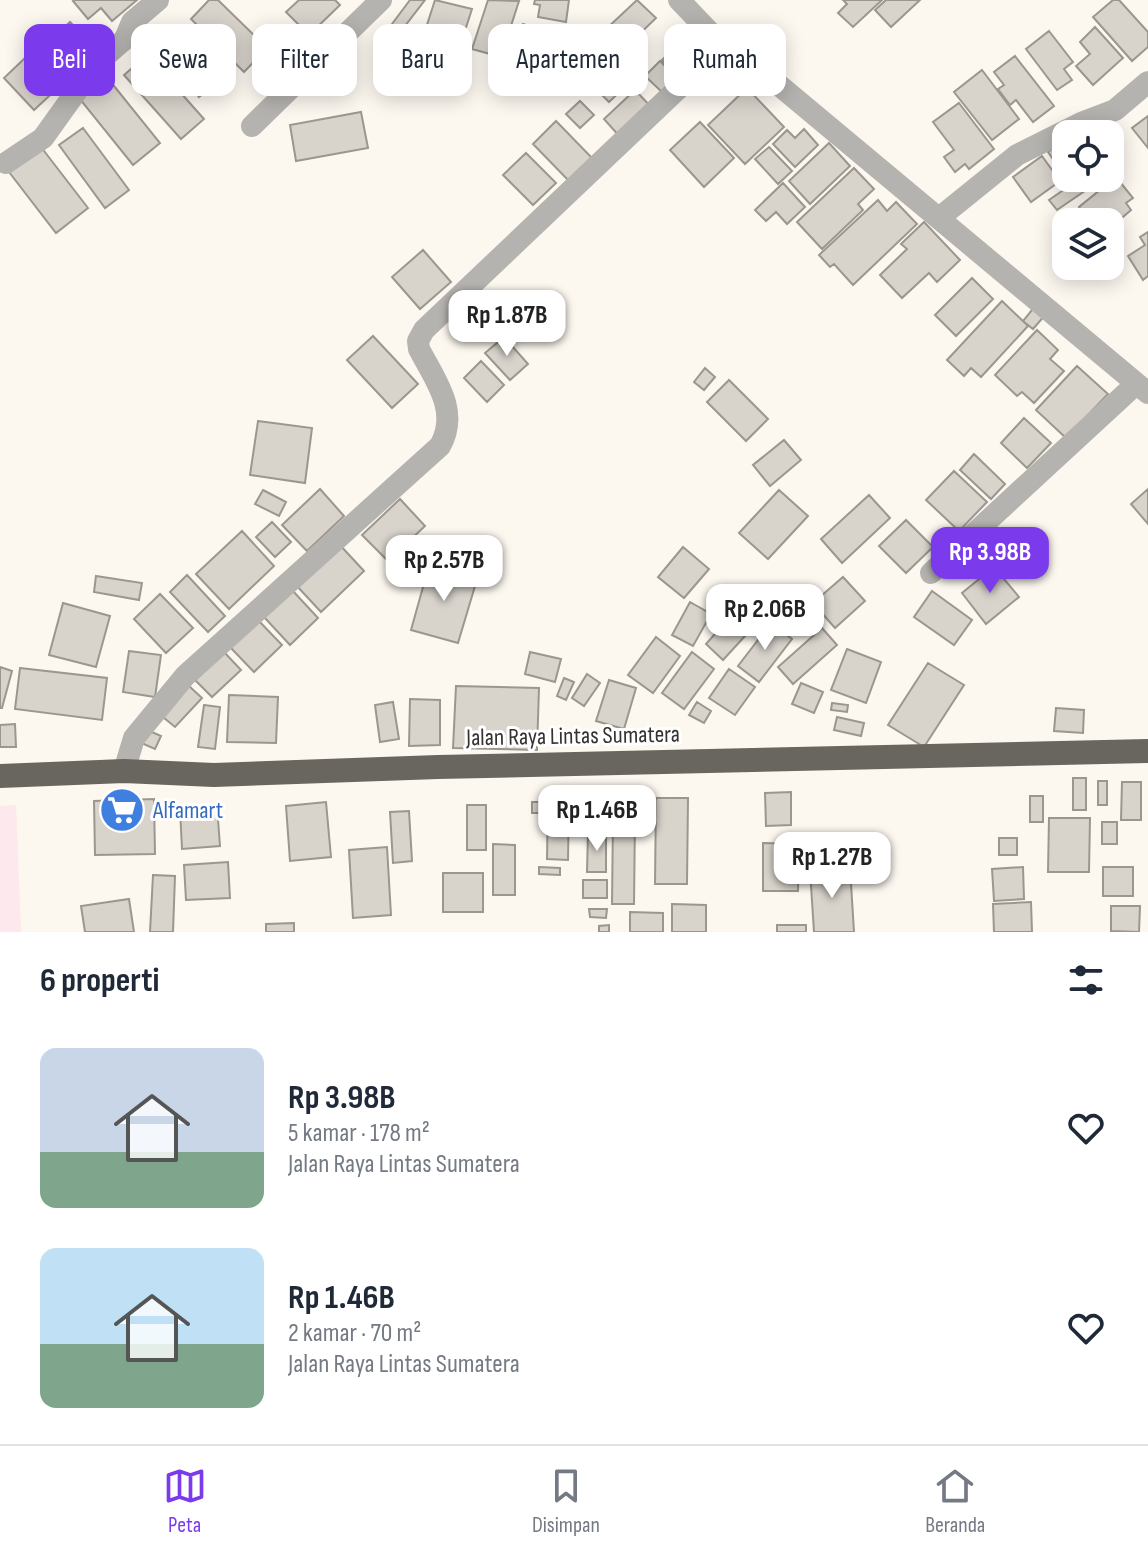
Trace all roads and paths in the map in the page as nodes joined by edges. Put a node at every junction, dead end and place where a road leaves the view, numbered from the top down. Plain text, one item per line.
1 (158, 0) edge
2 (381, 0) edge
3 (679, 0) edge
4 (702, 24) edge
5 (1148, 82) edge
6 (786, 91) edge
7 (670, 96) edge
8 (252, 126) dead end
9 (6, 163) dead end
10 (939, 218) junction
11 (1142, 388) edge
12 (931, 573) dead end
13 (1148, 751) edge
14 (124, 771) junction
15 (0, 776) edge

1 - 9 street
2 - 8 street
3 - 4 street
5 - 10 street
6 - 10 street
7 - 14 street
10 - 11 street
11 - 12 street
13 - 14 highway, Jalan Raya Lintas Sumatera
14 - 15 highway, Jalan Raya Lintas Sumatera

